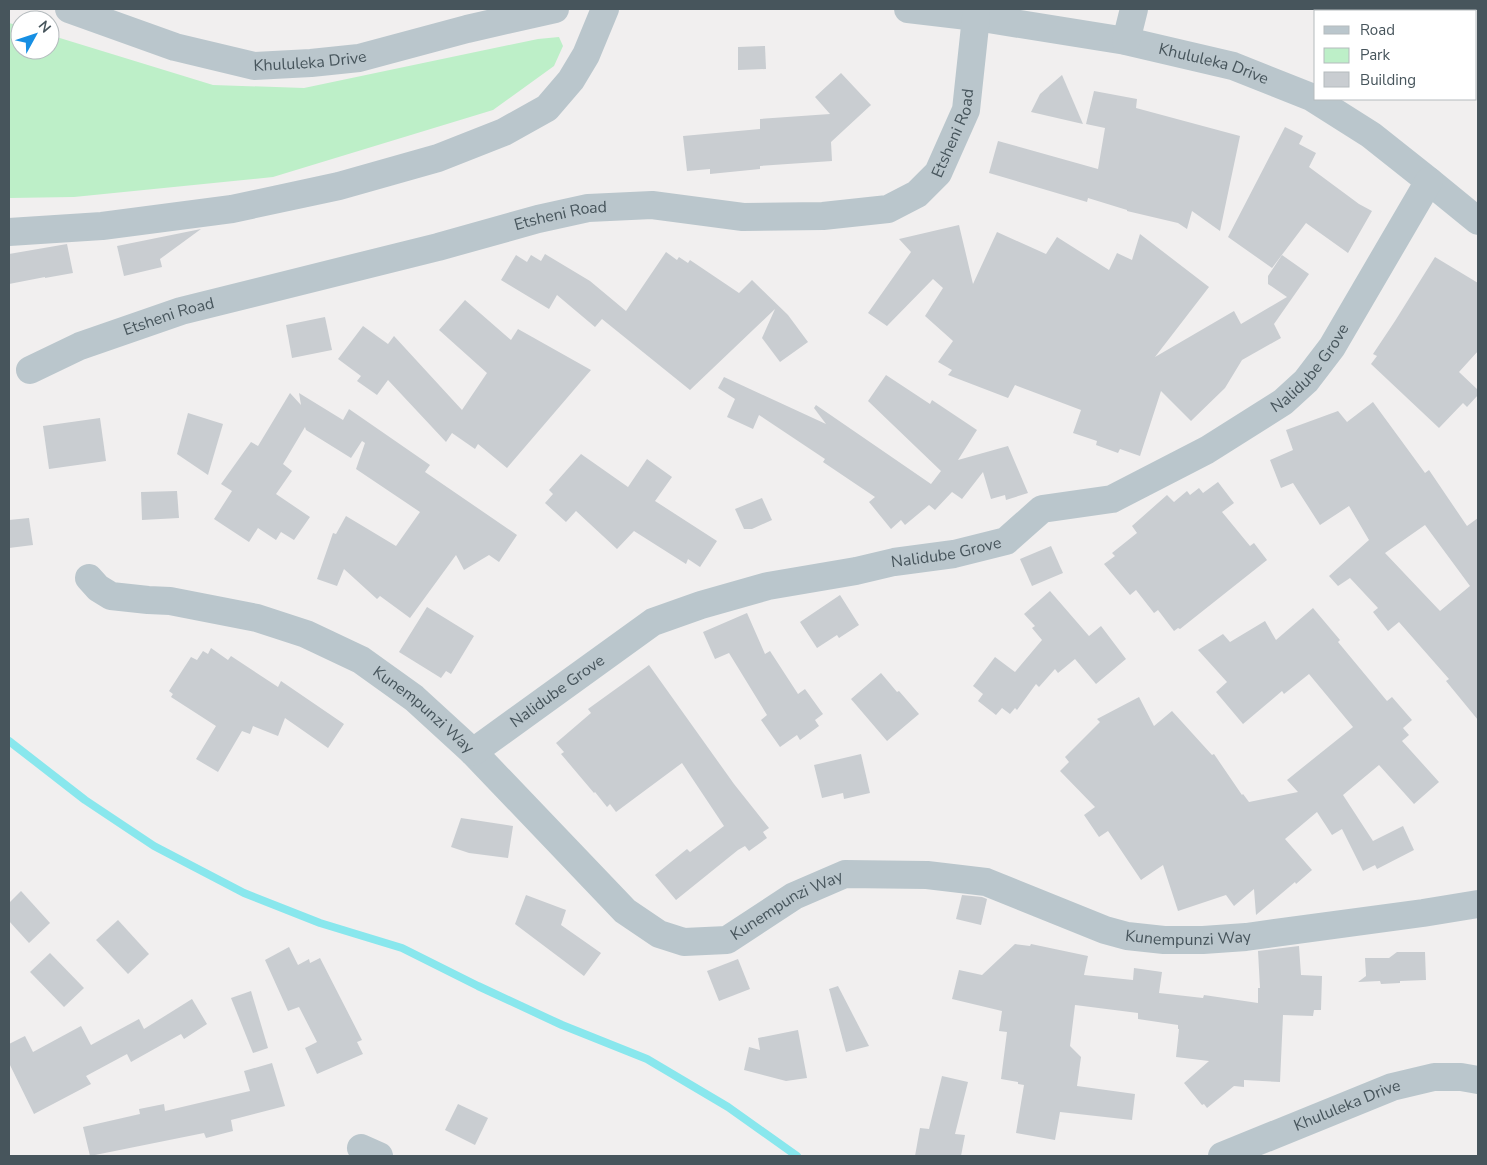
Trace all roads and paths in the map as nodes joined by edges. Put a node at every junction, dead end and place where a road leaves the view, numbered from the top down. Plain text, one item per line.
1 (69, 9) edge
2 (555, 9) edge
3 (605, 9) edge
4 (908, 9) edge
5 (1134, 9) edge
6 (976, 17) junction
7 (1126, 41) junction
8 (1314, 99) edge
9 (1316, 100) edge
10 (1429, 180) junction
11 (1478, 222) edge
12 (9, 232) edge
13 (30, 370) dead end
14 (89, 578) dead end
15 (473, 752) junction
16 (1478, 904) edge
17 (1478, 1080) edge
18 (1222, 1156) edge

1 - 2 street, Khululeka Drive
3 - 12 street
4 - 6 street, Khululeka Drive
5 - 7 street
6 - 7 street, Khululeka Drive
6 - 13 street, Etsheni Road
7 - 8 street, Khululeka Drive
9 - 10 street, Khululeka Drive
10 - 11 street, Khululeka Drive
10 - 15 street, Nalidube Grove
14 - 15 street, Kunempunzi Way
15 - 16 street, Kunempunzi Way
17 - 18 street, Khululeka Drive

